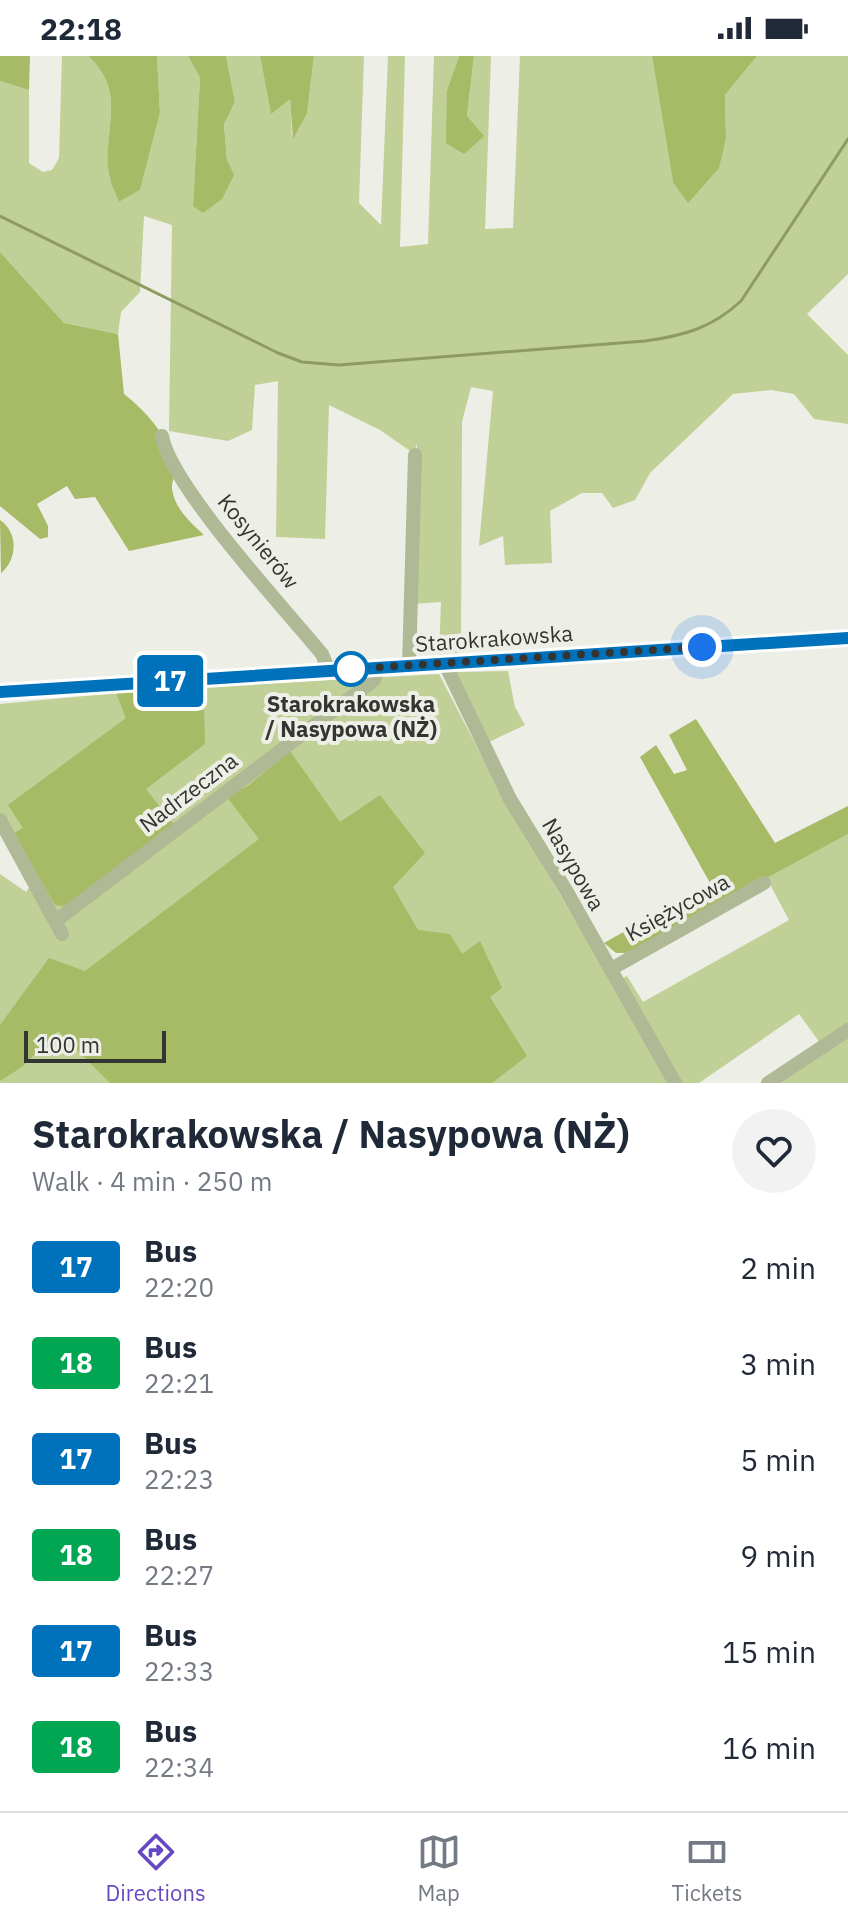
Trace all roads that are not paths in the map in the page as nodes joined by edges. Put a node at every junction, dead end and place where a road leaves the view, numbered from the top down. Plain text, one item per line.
1 (162, 436) dead end
2 (415, 455) dead end
3 (848, 638) edge
4 (445, 664) junction
5 (409, 666) junction
6 (378, 668) junction
7 (329, 671) junction
8 (0, 692) edge
9 (0, 820) edge
10 (764, 883) dead end
11 (611, 969) junction
12 (848, 1030) edge
13 (675, 1083) edge
14 (768, 1083) edge

1 - 7 street, Kosynierów
2 - 5 street
3 - 4 street, Starokrakowska
4 - 5 street, Starokrakowska
4 - 11 street, Nasypowa
5 - 6 street, Starokrakowska
6 - 7 street, Starokrakowska
6 - 9 street, Nadrzeczna
7 - 8 street, Starokrakowska
10 - 11 street, Księżycowa
11 - 13 street, Nasypowa
12 - 14 street

